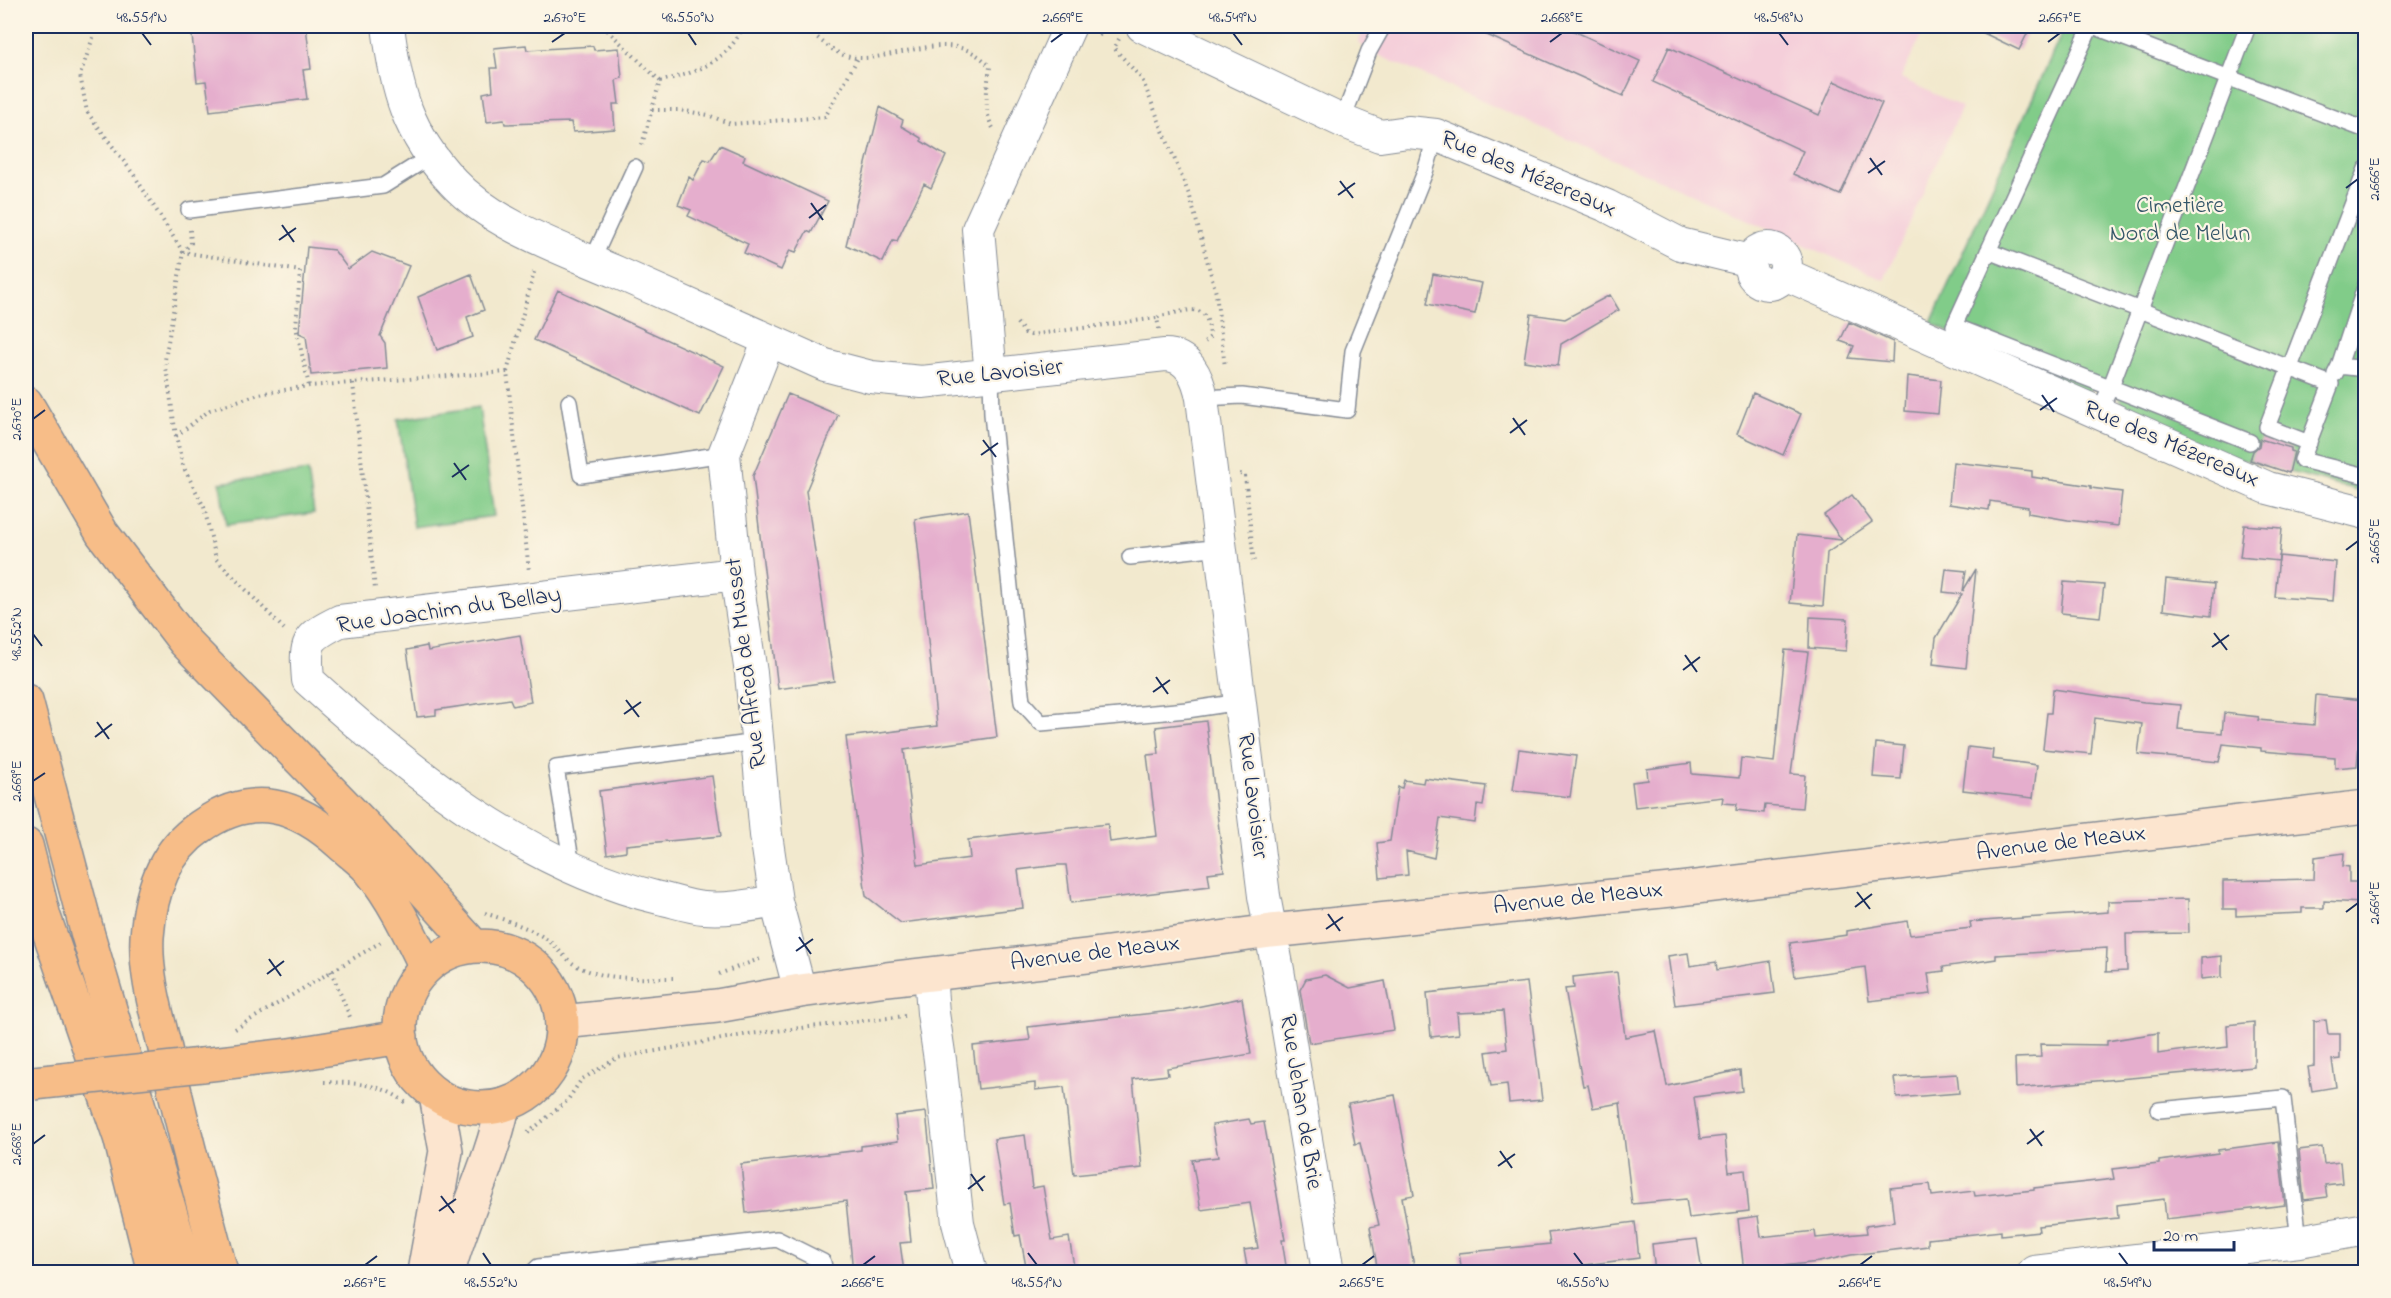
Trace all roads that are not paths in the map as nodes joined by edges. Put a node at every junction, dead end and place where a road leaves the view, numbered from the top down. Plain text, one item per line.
1 (388, 26) edge
2 (1070, 26) edge
3 (1383, 26) edge
4 (2092, 26) edge
5 (2248, 26) edge
6 (1132, 29) edge
7 (2228, 78) junction
8 (1342, 121) junction
9 (2366, 130) edge
10 (1436, 135) junction
11 (431, 156) junction
12 (635, 166) road end
13 (2366, 168) edge
14 (189, 210) road end
15 (1989, 251) junction
16 (592, 261) junction
17 (2366, 284) edge
18 (2140, 309) junction
19 (769, 340) junction
20 (2339, 366) junction
21 (2290, 367) junction
22 (2366, 369) edge
23 (991, 376) junction
24 (2331, 384) junction
25 (1215, 397) junction
26 (2104, 400) junction
27 (569, 402) dead end
28 (26, 403) edge
29 (2250, 442) dead end
30 (2309, 443) junction
31 (724, 454) junction
32 (2366, 476) edge
33 (2366, 513) edge
34 (1221, 547) junction
35 (1130, 557) dead end
36 (736, 574) junction
37 (26, 702) edge
38 (1240, 702) junction
39 (758, 742) junction
40 (2366, 807) edge
41 (26, 845) edge
42 (572, 866) junction
43 (776, 901) junction
44 (1271, 931) junction
45 (474, 946) junction
46 (426, 967) junction
47 (930, 974) junction
48 (795, 992) junction
49 (562, 1022) junction
50 (400, 1037) junction
51 (28, 1084) edge
52 (425, 1103) junction
53 (502, 1106) junction
54 (2158, 1110) dead end
55 (2356, 1233) edge
56 (2299, 1241) junction
57 (154, 1272) edge
58 (188, 1272) edge
59 (221, 1272) edge
60 (424, 1272) edge
61 (448, 1272) edge
62 (533, 1272) edge
63 (825, 1272) edge
64 (971, 1272) edge
65 (1328, 1272) edge
66 (2034, 1272) edge

1 - 11 street, Rue Lavoisier
2 - 23 street
3 - 8 lane
4 - 7 lane
4 - 15 lane
5 - 7 lane
6 - 8 street, Rue des Mézereaux
7 - 9 lane
7 - 18 lane
8 - 10 street, Rue des Mézereaux
10 - 25 lane
10 - 26 street, Rue des Mézereaux
11 - 14 lane
11 - 16 street, Rue Lavoisier
12 - 16 lane
13 - 21 lane
15 - 18 lane
15 - 26 lane
16 - 19 street, Rue Lavoisier
17 - 20 lane
18 - 21 lane
18 - 26 lane
19 - 23 street, Rue Lavoisier
19 - 31 street, Rue Alfred de Musset
20 - 22 lane
20 - 24 lane
21 - 24 lane
21 - 30 lane
23 - 25 street, Rue Lavoisier
23 - 38 lane
24 - 30 lane
25 - 34 street, Rue Lavoisier
26 - 29 lane
26 - 33 street, Rue des Mézereaux
27 - 31 lane
28 - 45 main road
30 - 32 lane
31 - 36 street, Rue Alfred de Musset
34 - 35 lane
34 - 38 street, Rue Lavoisier
36 - 39 street, Rue Alfred de Musset
36 - 42 street, Rue Joachim du Bellay
37 - 58 main road
38 - 44 street, Rue Lavoisier
39 - 42 lane
39 - 43 street, Rue Alfred de Musset
40 - 44 main road, Avenue de Meaux
41 - 57 main road
42 - 43 street, Rue Joachim du Bellay
43 - 48 street, Rue Alfred de Musset
44 - 47 main road, Avenue de Meaux
44 - 65 street, Rue Jehan de Brie
45 - 46 main road
45 - 49 main road
46 - 50 main road
46 - 59 main road
47 - 48 main road, Avenue de Meaux
47 - 64 street
48 - 49 main road, Avenue de Meaux
49 - 53 main road
50 - 51 main road, bridge
50 - 52 main road
52 - 53 main road
52 - 60 main road
53 - 61 main road
54 - 56 lane
55 - 56 street
56 - 66 street
62 - 63 lane

